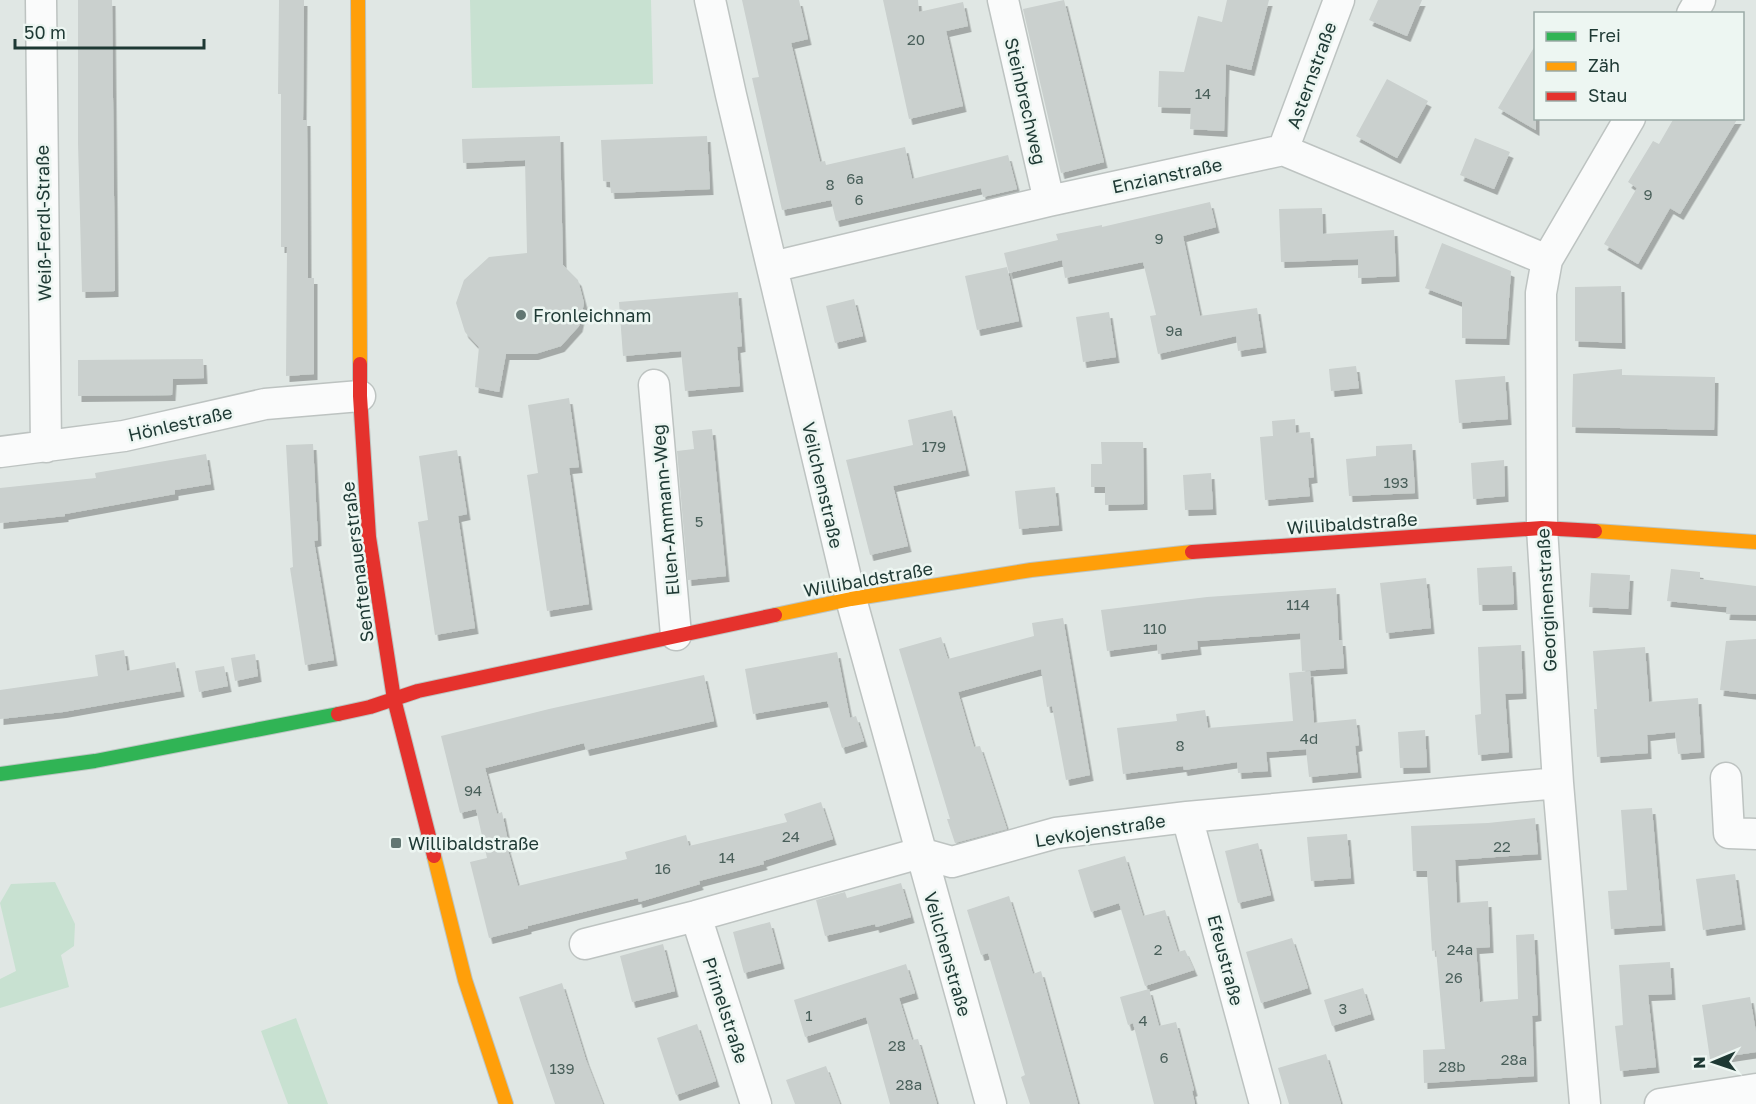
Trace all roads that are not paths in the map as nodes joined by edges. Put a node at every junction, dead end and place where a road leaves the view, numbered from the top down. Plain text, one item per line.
1 (41, 0) edge
2 (358, 0) edge
3 (710, 0) edge
4 (1003, 0) edge
5 (1339, 0) edge
6 (1629, 120) edge
7 (1283, 150) junction
8 (1049, 201) junction
9 (1547, 260) junction
10 (772, 267) junction
11 (654, 384) dead end
12 (360, 396) junction
13 (46, 447) junction
14 (0, 452) edge
15 (1542, 528) junction
16 (1756, 543) edge
17 (851, 600) junction
18 (676, 635) junction
19 (394, 699) junction
20 (0, 774) edge
21 (1726, 778) dead end
22 (1558, 783) junction
23 (1187, 817) junction
24 (1756, 834) edge
25 (920, 853) junction
26 (696, 916) junction
27 (585, 944) dead end
28 (1756, 1089) edge
29 (506, 1104) edge
30 (756, 1104) edge
31 (990, 1104) edge
32 (1265, 1104) edge
33 (1585, 1104) edge
34 (1660, 1104) edge

1 - 13 street, Weiß-Ferdl-Straße
2 - 12 street, Senftenauerstraße
3 - 10 street, Veilchenstraße
4 - 8 street, Steinbrechweg
5 - 7 street, Asternstraße
6 - 9 street, Georginenstraße
7 - 8 street, Enzianstraße
7 - 9 street
8 - 10 street, Enzianstraße
9 - 15 street, Georginenstraße
10 - 17 street, Veilchenstraße
11 - 18 street, Ellen-Ammann-Weg
12 - 13 street, Hönlestraße
12 - 19 street, Senftenauerstraße
13 - 14 street, Hönlestraße
15 - 16 street, Willibaldstraße
15 - 17 street, Willibaldstraße
15 - 22 street, Georginenstraße
17 - 18 street, Willibaldstraße
17 - 25 street, Veilchenstraße
18 - 19 street, Willibaldstraße
19 - 20 street, Willibaldstraße
19 - 29 street, Senftenauerstraße
21 - 24 street
22 - 23 street, Levkojenstraße
22 - 33 street, Georginenstraße
23 - 25 street, Levkojenstraße
23 - 32 street, Efeustraße
25 - 26 street
25 - 31 street, Veilchenstraße
26 - 27 street
26 - 30 street, Primelstraße
28 - 34 street

